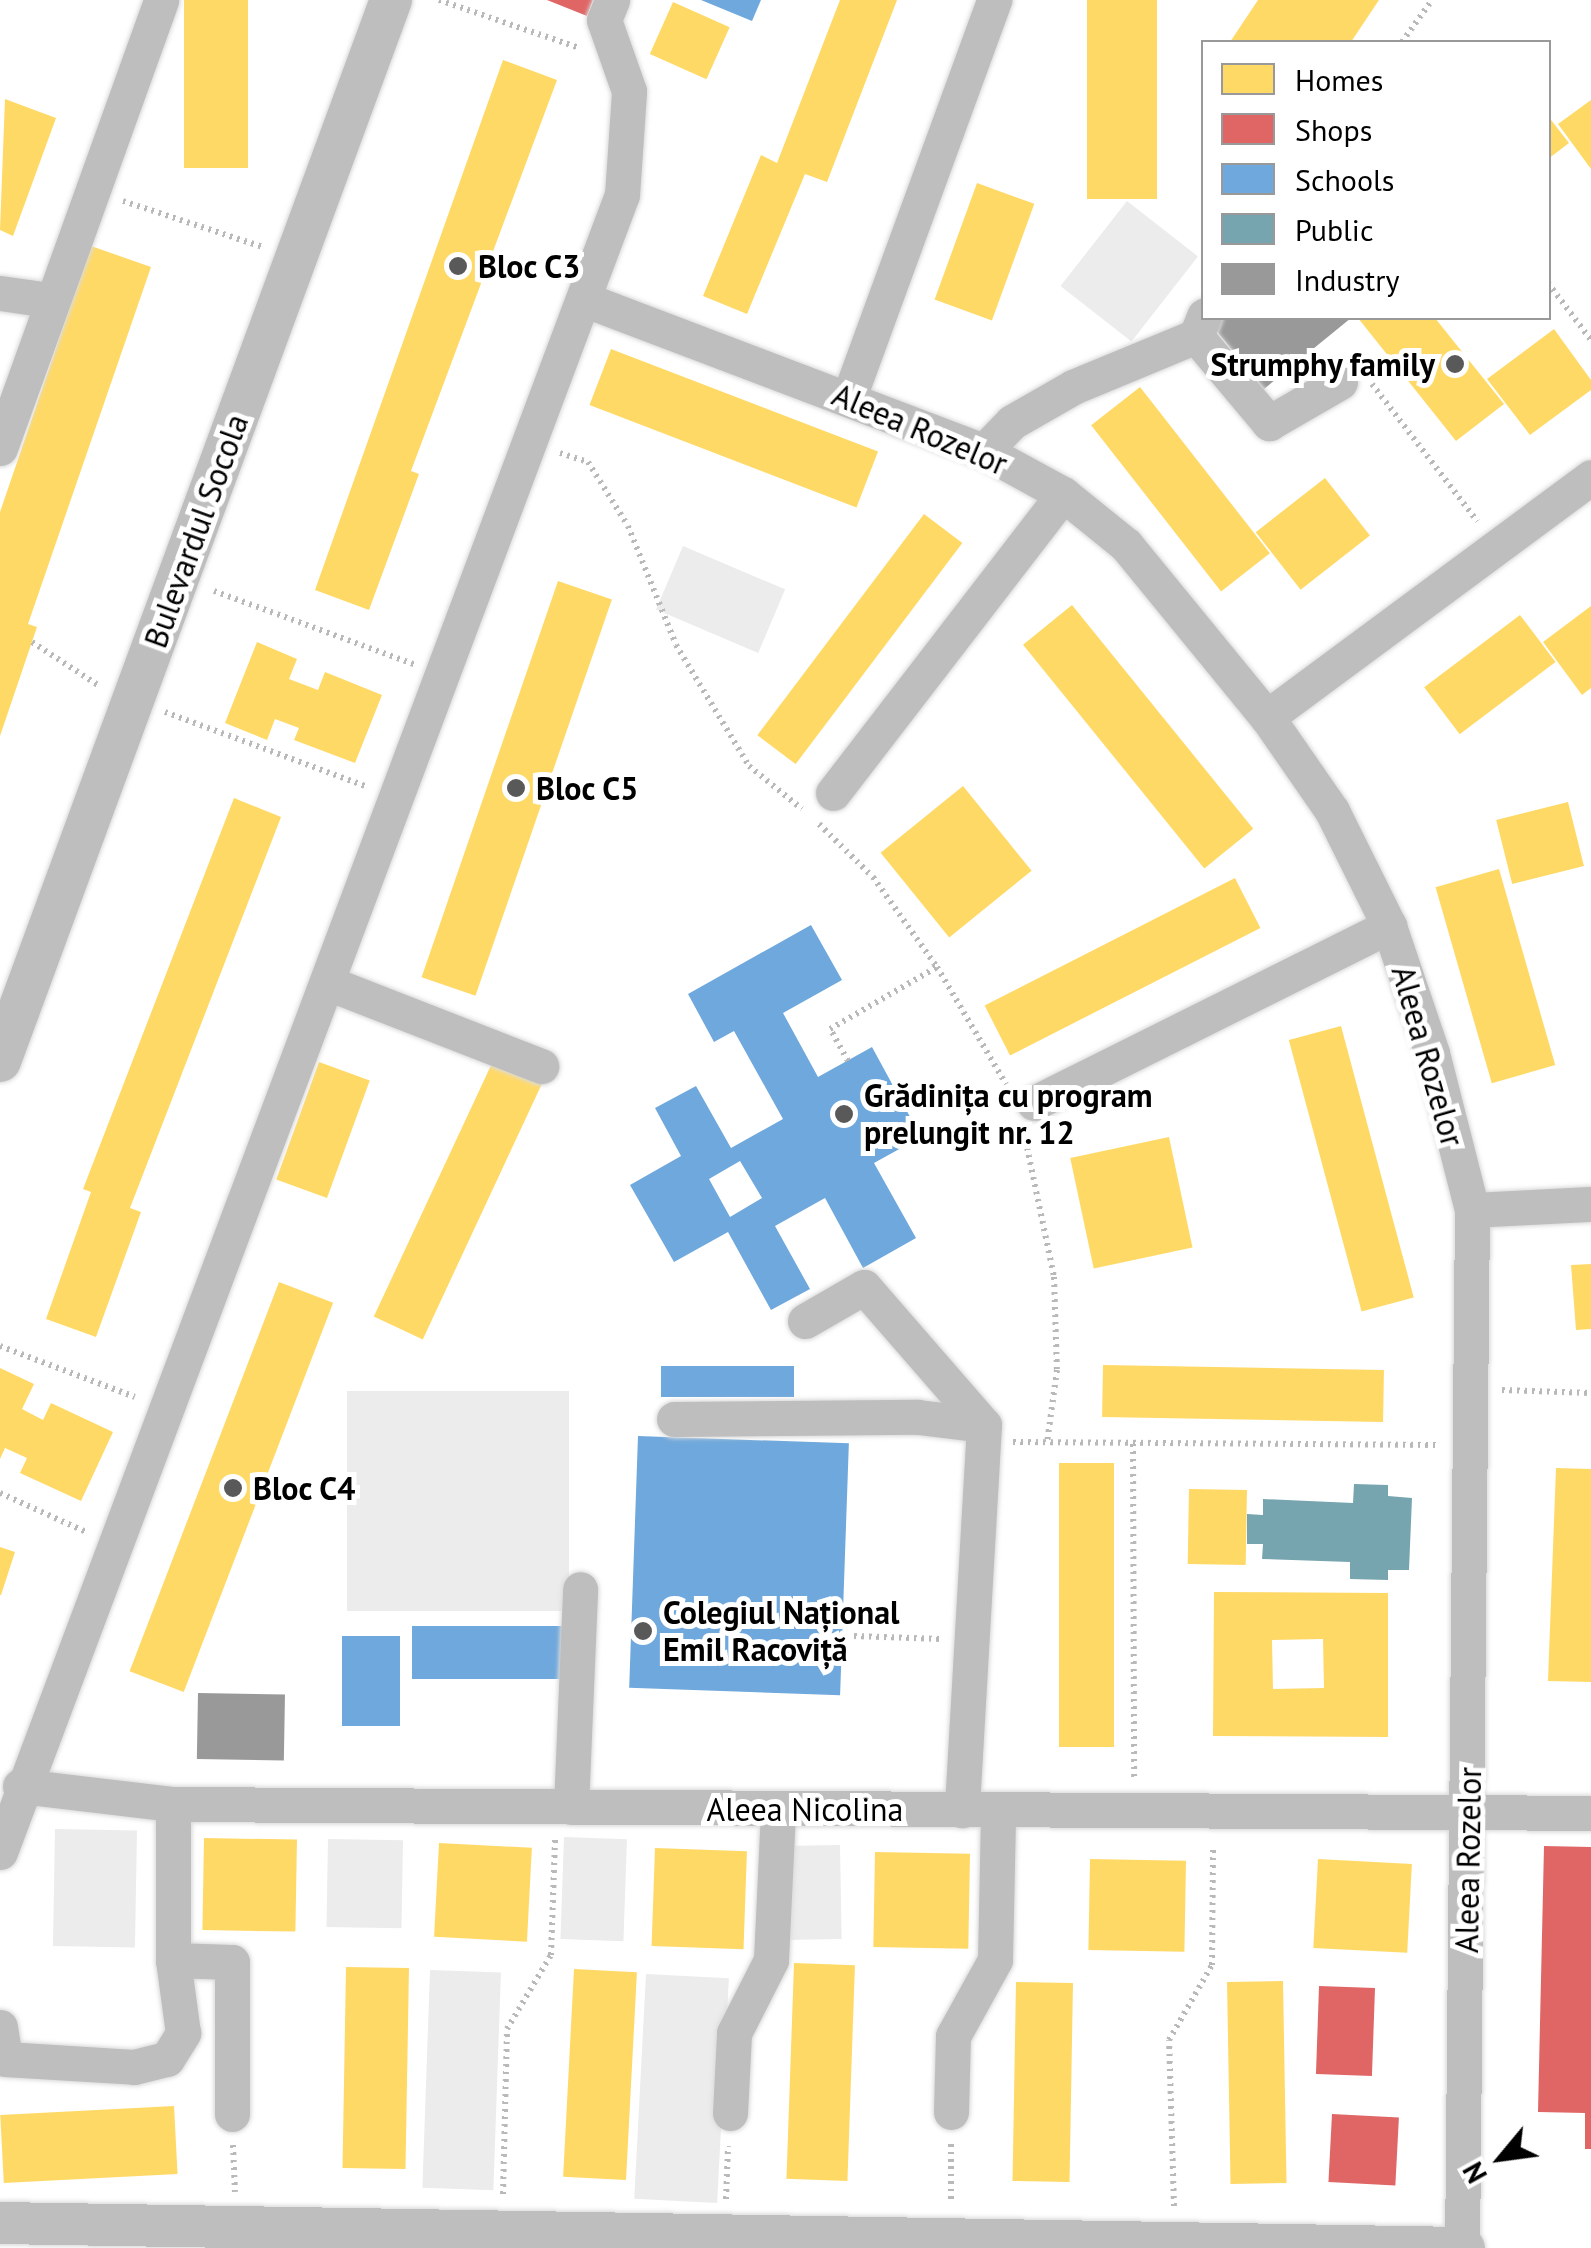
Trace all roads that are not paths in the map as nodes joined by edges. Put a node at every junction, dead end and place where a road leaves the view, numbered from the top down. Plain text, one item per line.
1 (160, 0) edge
2 (391, 0) edge
3 (612, 0) edge
4 (994, 0) edge
5 (0, 293) edge
6 (49, 300) junction
7 (586, 300) junction
8 (1200, 326) edge
9 (1340, 382) road end
10 (848, 397) junction
11 (0, 448) edge
12 (984, 451) junction
13 (1591, 477) edge
14 (1063, 494) junction
15 (1268, 718) junction
16 (833, 793) dead end
17 (1389, 926) junction
18 (328, 984) junction
19 (0, 1061) edge
20 (541, 1066) dead end
21 (1021, 1104) road end
22 (1591, 1204) edge
23 (1472, 1210) junction
24 (805, 1320) dead end
25 (674, 1419) dead end
26 (984, 1433) junction
27 (580, 1589) dead end
28 (20, 1786) junction
29 (173, 1804) junction
30 (564, 1807) junction
31 (778, 1809) junction
32 (962, 1810) junction
33 (998, 1810) junction
34 (1468, 1813) junction
35 (1591, 1813) edge
36 (0, 1852) edge
37 (174, 1960) junction
38 (2, 2043) edge
39 (951, 2112) road end
40 (730, 2113) road end
41 (232, 2114) road end
42 (0, 2223) edge
43 (1176, 2247) edge
44 (1463, 2248) edge

1 - 6 street
2 - 19 main road, Bulevardul Socola
3 - 7 street
4 - 10 street
5 - 6 street
6 - 11 street
7 - 10 street, Aleea Rozelor
7 - 18 street
8 - 9 street
8 - 12 street
10 - 12 street, Aleea Rozelor
12 - 14 street, Aleea Rozelor
13 - 15 street
14 - 15 street, Aleea Rozelor
14 - 16 street
15 - 17 street, Aleea Rozelor
17 - 21 street
17 - 23 street, Aleea Rozelor
18 - 20 street
18 - 28 street
22 - 23 street
23 - 34 street, Aleea Rozelor
24 - 26 street
25 - 26 street
26 - 32 street
27 - 30 street
28 - 29 street, Aleea Nicolina
28 - 36 street
29 - 30 street, Aleea Nicolina
29 - 37 street
30 - 31 street, Aleea Nicolina
31 - 32 street, Aleea Nicolina
31 - 40 street
32 - 33 street, Aleea Nicolina
33 - 34 street, Aleea Nicolina
33 - 39 street
34 - 35 street, Aleea Nicolina
34 - 44 street, Aleea Rozelor
37 - 38 street
37 - 41 street
42 - 43 main road
43 - 44 main road

